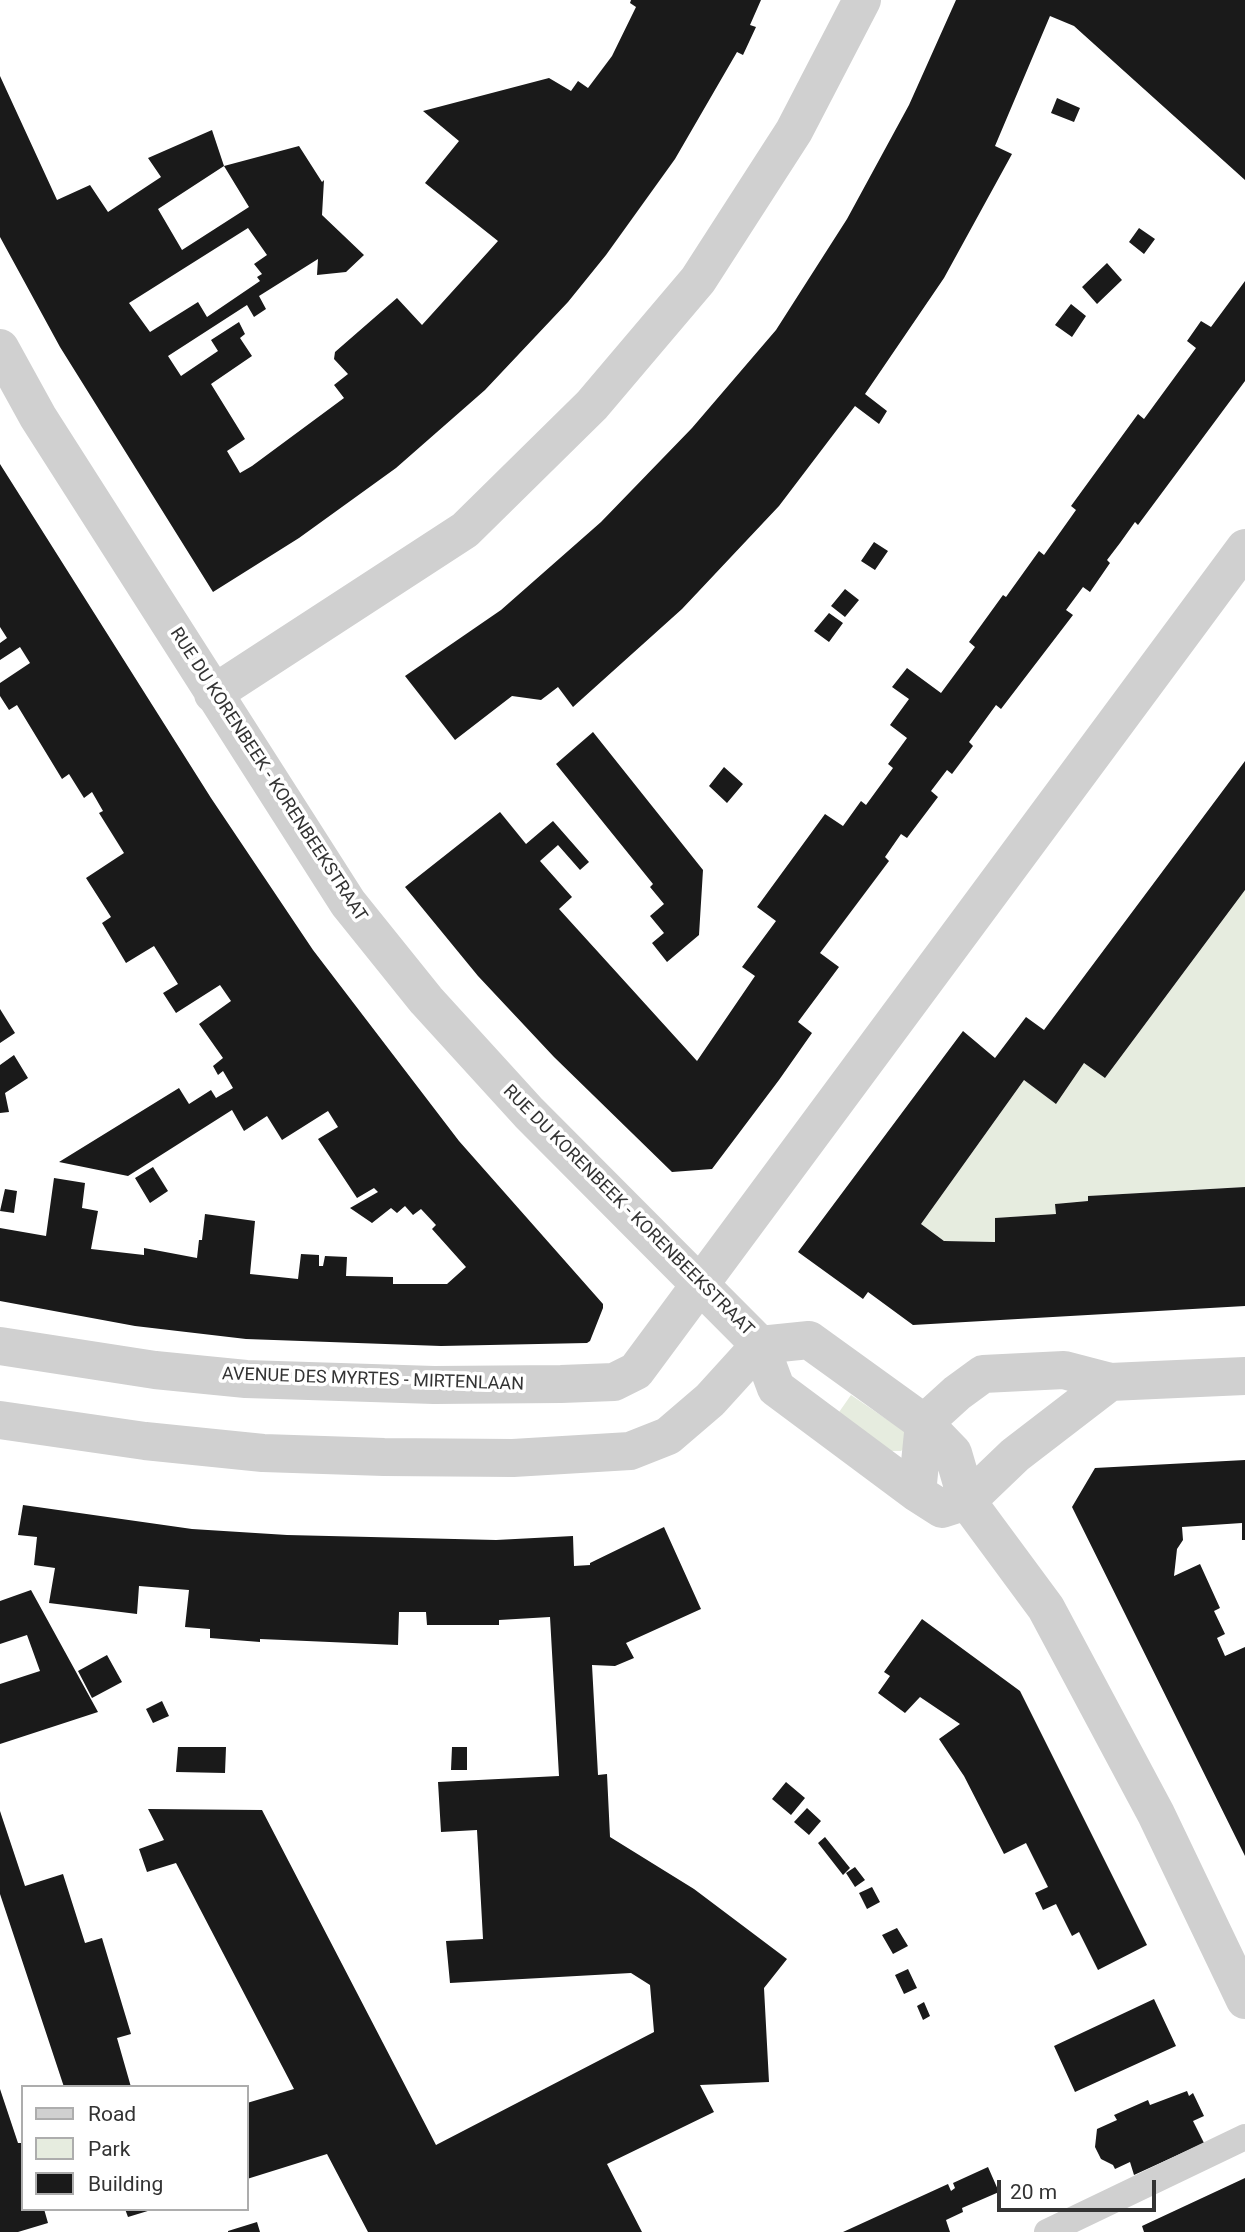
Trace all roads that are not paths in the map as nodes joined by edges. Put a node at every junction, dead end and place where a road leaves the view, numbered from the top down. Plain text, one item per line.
1 (862, 0) edge
2 (0, 348) edge
3 (1245, 548) edge
4 (213, 694) junction
5 (700, 1283) junction
6 (760, 1345) junction
7 (0, 1346) edge
8 (1245, 1376) edge
9 (1110, 1382) junction
10 (0, 1420) edge
11 (923, 1423) junction
12 (917, 1493) junction
13 (967, 1501) junction
14 (1245, 2000) edge
15 (1245, 2137) edge
16 (1047, 2232) edge

1 - 4 street
2 - 4 street, RUE DU KORENBEEK - KORENBEEKSTRAAT
3 - 5 street, AVENUE DES MYRTES - MIRTENLAAN
4 - 5 street, RUE DU KORENBEEK - KORENBEEKSTRAAT
5 - 6 street, RUE DU KORENBEEK - KORENBEEKSTRAAT
5 - 7 street, AVENUE DES MYRTES - MIRTENLAAN
6 - 10 street
6 - 11 street, RUE DU KORENBEEK - KORENBEEKSTRAAT
6 - 12 street, RUE DU KORENBEEK - KORENBEEKSTRAAT
8 - 9 street
9 - 11 street
9 - 13 street
11 - 12 street
11 - 13 street, RUE DU KORENBEEK - KORENBEEKSTRAAT
12 - 13 street, RUE DU KORENBEEK - KORENBEEKSTRAAT
13 - 14 street, RUE DU KORENBEEK - KORENBEEKSTRAAT
15 - 16 lane

